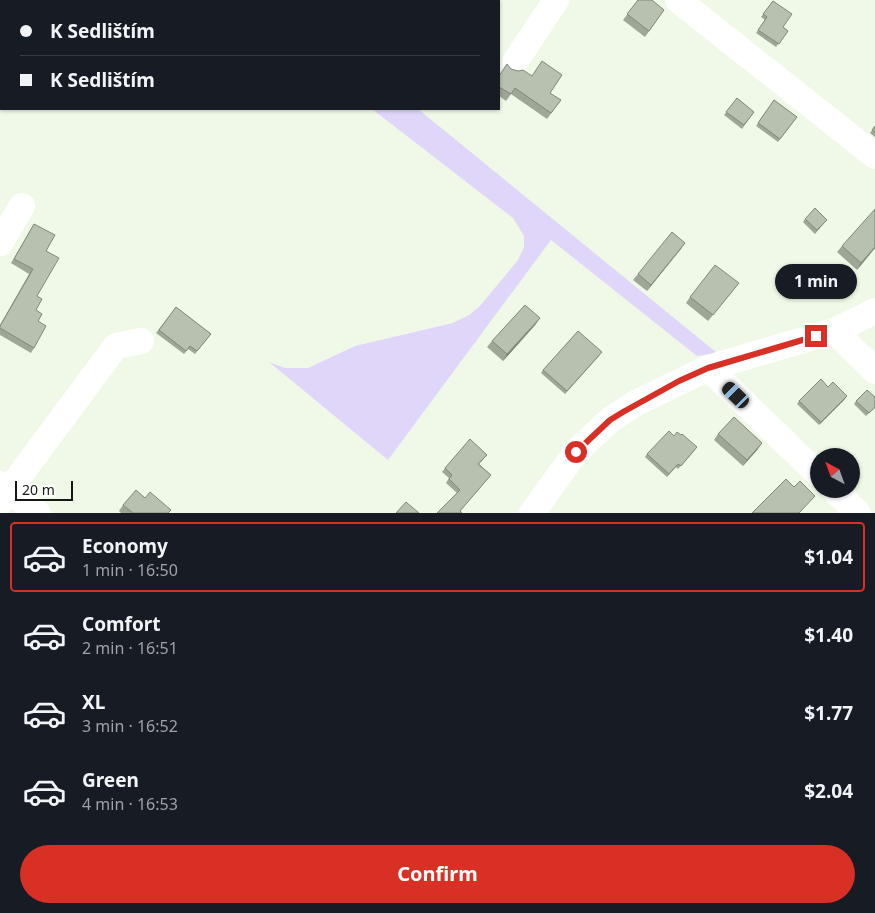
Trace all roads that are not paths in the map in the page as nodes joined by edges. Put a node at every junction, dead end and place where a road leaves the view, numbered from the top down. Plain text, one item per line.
1 (556, 0) edge
2 (678, 0) edge
3 (515, 62) dead end
4 (875, 156) edge
5 (22, 206) dead end
6 (0, 243) edge
7 (875, 311) edge
8 (834, 331) junction
9 (141, 341) dead end
10 (708, 368) junction
11 (875, 371) edge
12 (810, 466) edge
13 (3, 492) edge
14 (842, 498) edge
15 (38, 513) edge
16 (532, 513) edge
17 (858, 513) edge

1 - 3 street
2 - 4 street
5 - 6 street
7 - 8 street
8 - 10 street
8 - 11 street
9 - 13 street
10 - 12 street
10 - 16 street
13 - 15 street
14 - 17 street

